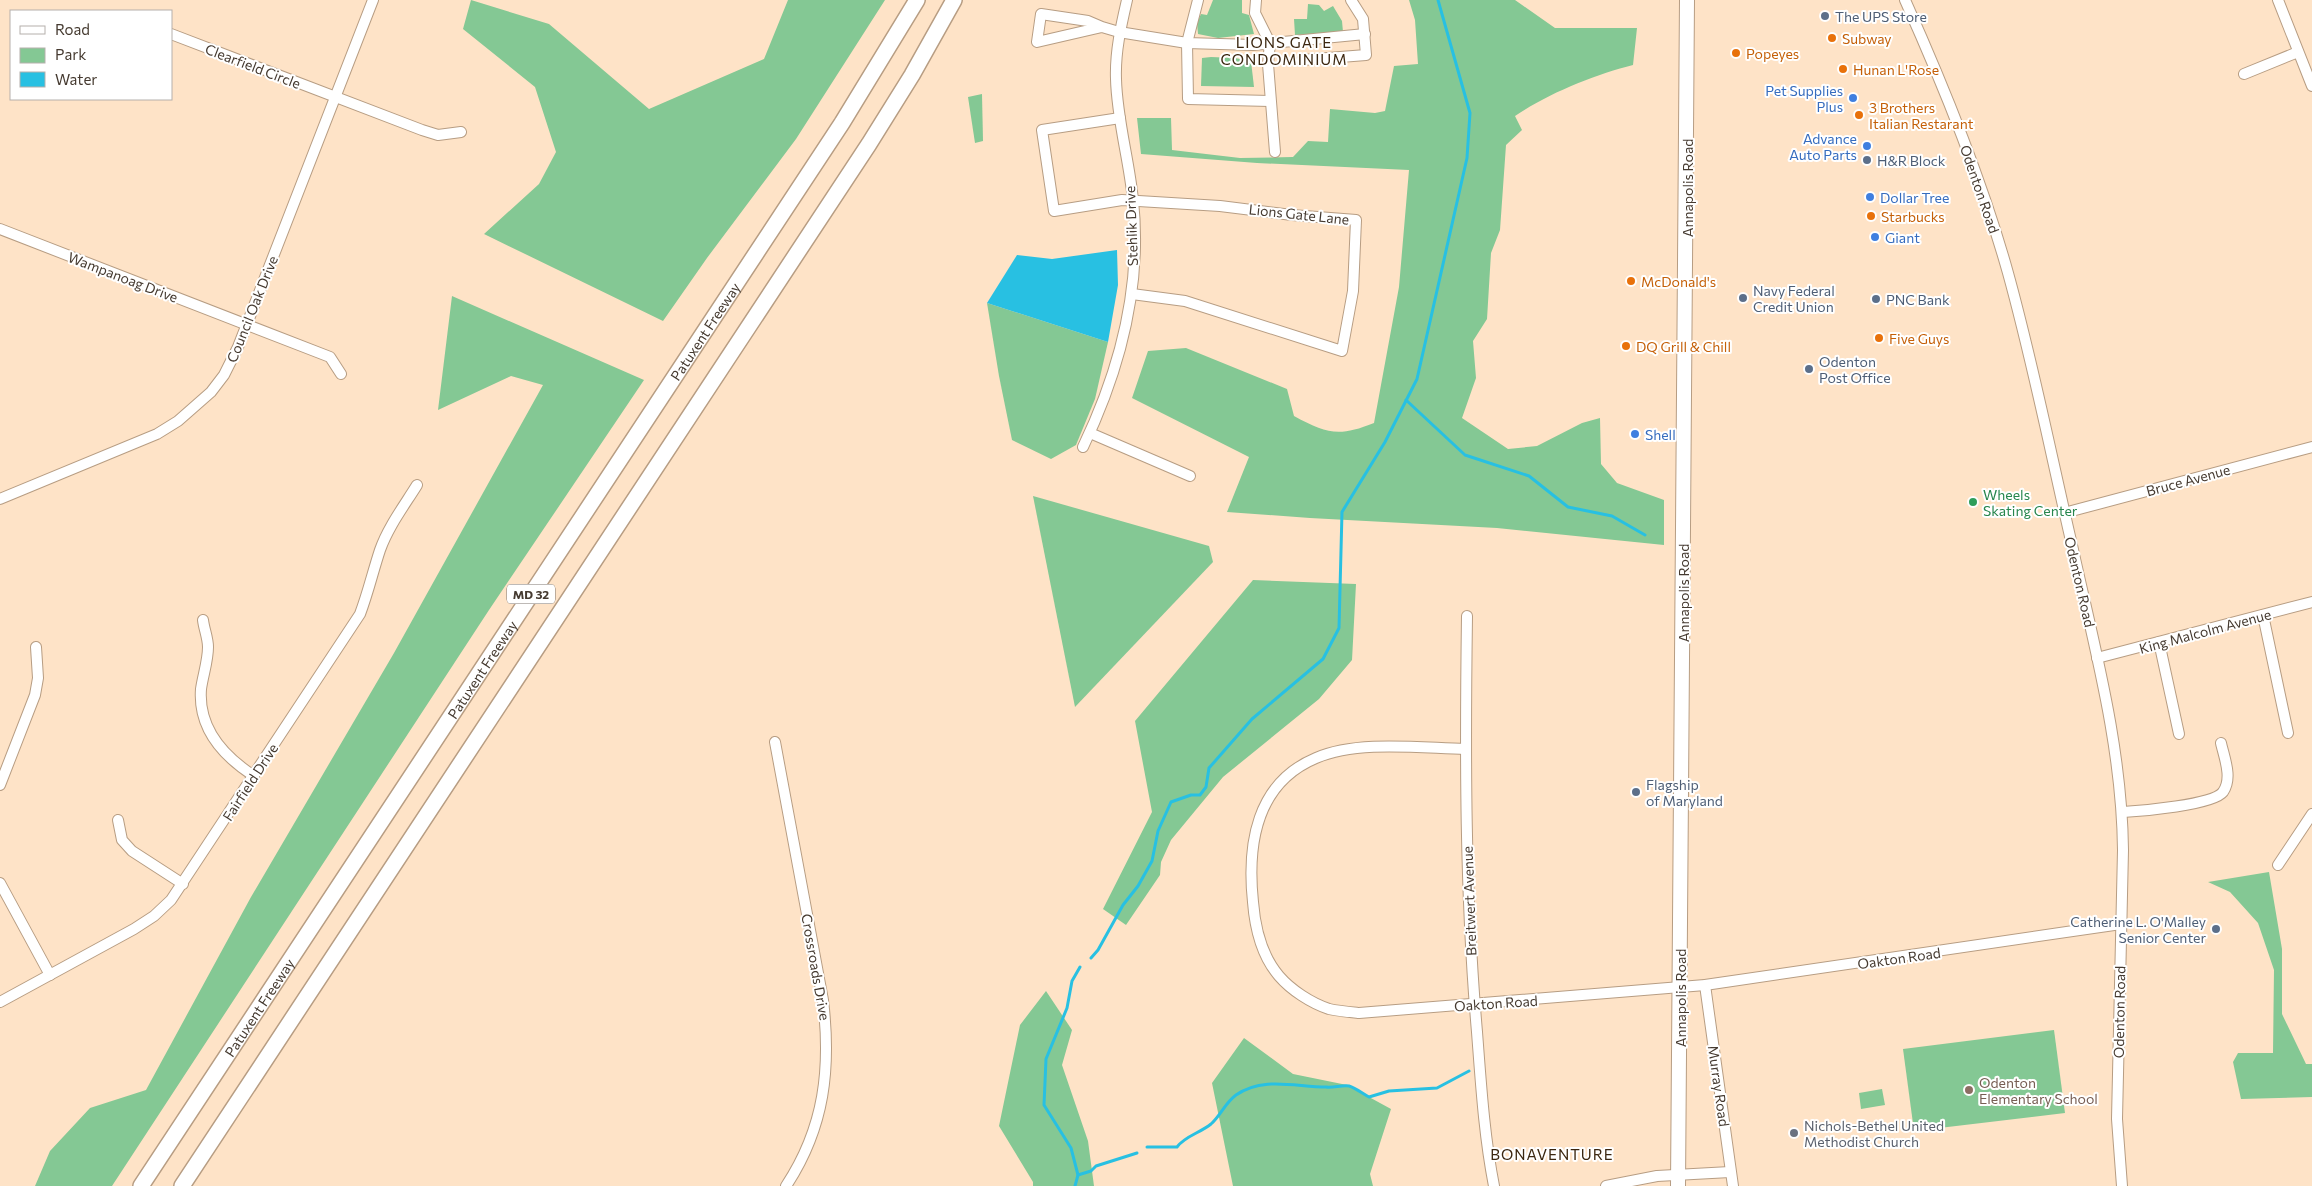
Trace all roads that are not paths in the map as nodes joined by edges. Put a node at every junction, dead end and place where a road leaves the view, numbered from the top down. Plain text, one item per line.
1 (372, 0) edge
2 (917, 0) edge
3 (954, 0) edge
4 (1127, 0) edge
5 (1198, 0) edge
6 (1256, 0) edge
7 (1351, 0) edge
8 (1687, 0) edge
9 (1905, 0) edge
10 (2278, 0) edge
11 (1102, 27) junction
12 (1119, 32) junction
13 (172, 34) edge
14 (1365, 34) junction
15 (1187, 43) junction
16 (1270, 43) junction
17 (2298, 52) junction
18 (1302, 60) dead end
19 (2244, 74) dead end
20 (2312, 86) edge
21 (335, 97) junction
22 (1270, 101) junction
23 (1120, 118) junction
24 (461, 132) dead end
25 (1275, 152) dead end
26 (1133, 200) junction
27 (0, 229) edge
28 (1132, 294) junction
29 (247, 325) junction
30 (341, 374) dead end
31 (1090, 433) junction
32 (1083, 446) dead end
33 (2312, 447) edge
34 (1190, 476) dead end
35 (417, 485) dead end
36 (0, 499) edge
37 (2064, 513) junction
38 (2312, 602) edge
39 (2263, 615) junction
40 (1467, 616) dead end
41 (203, 620) dead end
42 (2159, 642) junction
43 (36, 647) dead end
44 (2097, 658) junction
45 (2179, 734) dead end
46 (2288, 734) dead end
47 (775, 742) dead end
48 (2221, 743) dead end
49 (1465, 749) junction
50 (254, 776) junction
51 (0, 785) edge
52 (2123, 812) junction
53 (2312, 814) edge
54 (118, 820) dead end
55 (2278, 865) dead end
56 (0, 883) edge
57 (183, 884) junction
58 (2121, 924) junction
59 (50, 975) junction
60 (1705, 985) junction
61 (1680, 988) junction
62 (0, 1002) edge
63 (1474, 1004) junction
64 (1730, 1172) junction
65 (1678, 1180) edge
66 (142, 1186) edge
67 (182, 1186) edge
68 (786, 1186) edge
69 (1494, 1186) edge
70 (1606, 1186) edge
71 (1732, 1186) edge
72 (2122, 1186) edge

1 - 21 street, Council Oak Drive
2 - 66 highway, Patuxent Freeway / MD 32
3 - 67 highway, MD 32
4 - 12 street, Stehlik Drive
5 - 15 street
6 - 16 street
7 - 14 street
8 - 61 main road, Annapolis Road
9 - 37 street, Odenton Road
10 - 17 street
11 - 11 street
11 - 12 street
12 - 15 street
12 - 23 street, Stehlik Drive
13 - 21 street, Clearfield Circle
14 - 16 street
14 - 18 street
15 - 16 street
15 - 22 street
16 - 22 street
17 - 19 street
17 - 20 street
21 - 24 street, Clearfield Circle
21 - 29 street, Council Oak Drive
22 - 25 street
23 - 26 street, Stehlik Drive
23 - 26 street
26 - 28 street, Stehlik Drive
26 - 28 street, Lions Gate Lane
27 - 29 street, Wampanoag Drive
28 - 31 street, Stehlik Drive
29 - 30 street, Wampanoag Drive
29 - 36 street, Council Oak Drive
31 - 32 street, Stehlik Drive
31 - 34 street
33 - 37 street, Bruce Avenue
35 - 50 street, Fairfield Drive
37 - 44 street, Odenton Road
38 - 39 street, King Malcolm Avenue
39 - 42 street, King Malcolm Avenue
39 - 46 street
40 - 49 street, Breitwert Avenue
41 - 50 street
42 - 44 street, King Malcolm Avenue
42 - 45 street
43 - 51 street
44 - 52 street, Odenton Road
47 - 68 street, Crossroads Drive
48 - 52 street
49 - 63 street, Breitwert Avenue
49 - 63 street, Oakton Road
50 - 57 street, Fairfield Drive
52 - 58 street, Odenton Road
53 - 55 street
54 - 57 street
56 - 59 street
57 - 59 street, Fairfield Drive
58 - 60 street, Oakton Road
58 - 72 street, Odenton Road
59 - 62 street, Fairfield Drive
60 - 61 street, Oakton Road
60 - 64 street, Murray Road
61 - 63 street, Oakton Road
61 - 65 main road, Annapolis Road
63 - 69 street, Breitwert Avenue
64 - 65 street
64 - 71 street, Murray Road
65 - 70 street

